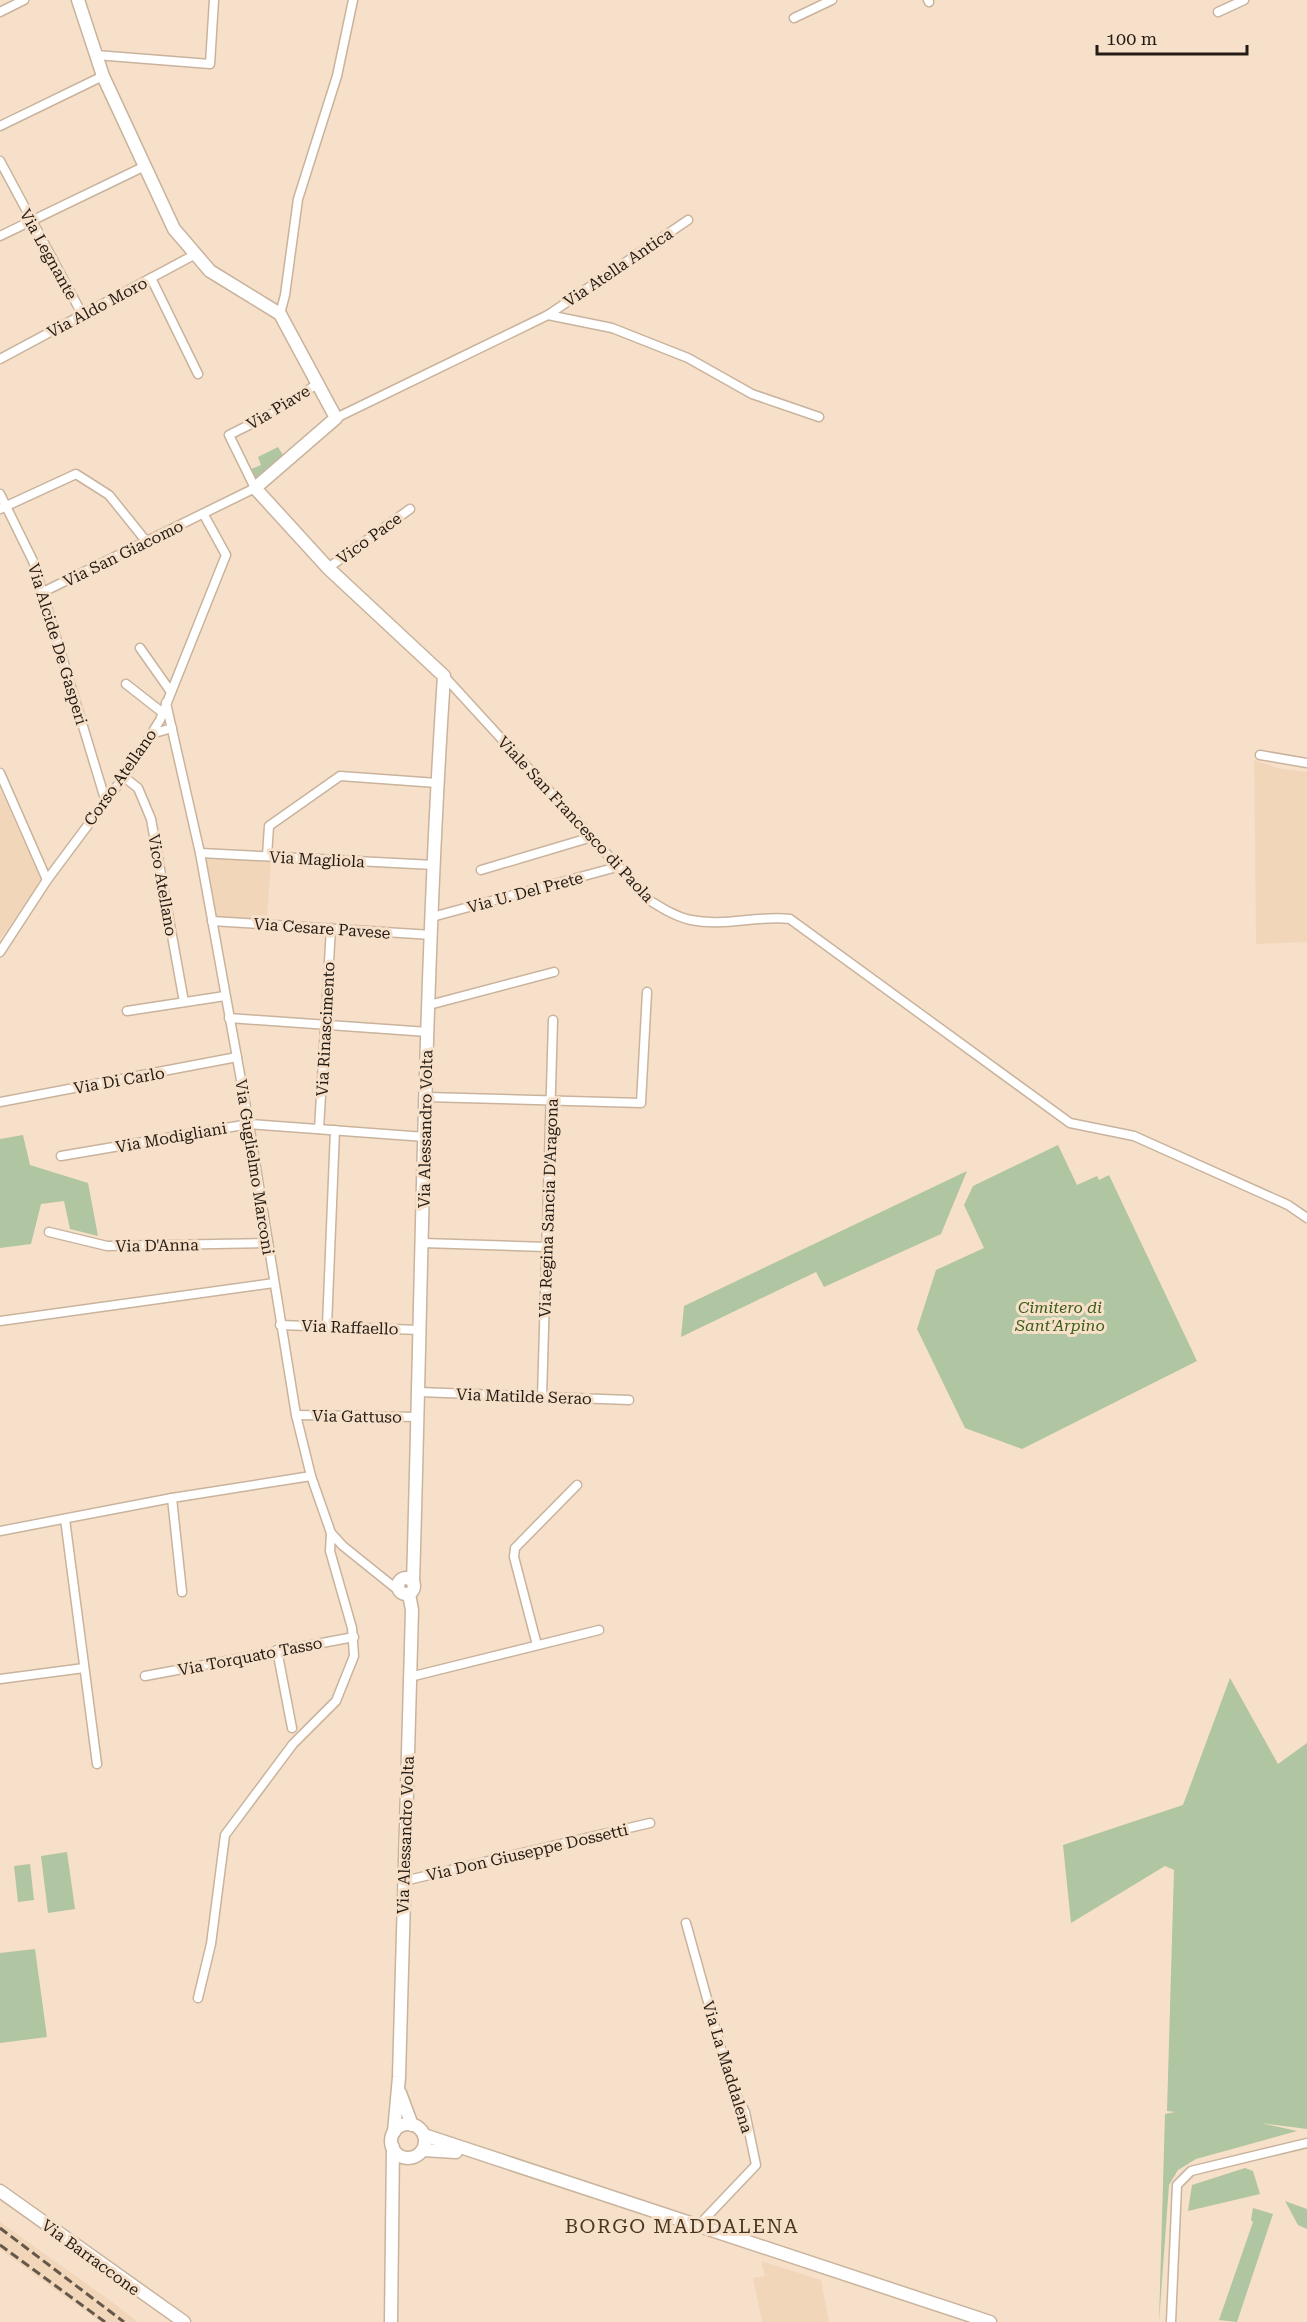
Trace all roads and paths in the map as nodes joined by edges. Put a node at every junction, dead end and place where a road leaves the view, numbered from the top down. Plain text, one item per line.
1 (24, 0) edge
2 (78, 0) edge
3 (214, 0) edge
4 (353, 0) edge
5 (832, 0) edge
6 (1239, 1) edge
7 (0, 12) edge
8 (1218, 12) dead end
9 (794, 18) dead end
10 (96, 55) junction
11 (103, 76) junction
12 (0, 126) edge
13 (0, 162) edge
14 (143, 167) junction
15 (688, 220) dead end
16 (31, 221) junction
17 (0, 236) edge
18 (194, 255) junction
19 (151, 278) junction
20 (82, 314) junction
21 (279, 314) junction
22 (548, 315) junction
23 (0, 359) edge
24 (198, 374) dead end
25 (317, 384) junction
26 (819, 417) dead end
27 (336, 418) junction
28 (255, 488) junction
29 (0, 494) edge
30 (3, 508) edge
31 (410, 509) dead end
32 (204, 515) junction
33 (146, 541) junction
34 (328, 568) junction
35 (43, 592) junction
36 (140, 648) dead end
37 (444, 676) junction
38 (126, 684) dead end
39 (171, 692) junction
40 (166, 703) junction
41 (163, 713) junction
42 (172, 728) junction
43 (151, 734) junction
44 (1260, 755) dead end
45 (1307, 763) edge
46 (0, 773) edge
47 (124, 777) junction
48 (437, 783) junction
49 (105, 799) junction
50 (592, 837) junction
51 (200, 853) junction
52 (267, 856) junction
53 (434, 865) junction
54 (617, 867) junction
55 (481, 870) dead end
56 (47, 880) junction
57 (432, 917) junction
58 (212, 921) junction
59 (331, 928) junction
60 (432, 935) junction
61 (0, 952) edge
62 (554, 972) dead end
63 (647, 992) dead end
64 (225, 996) junction
65 (184, 1002) junction
66 (429, 1005) junction
67 (127, 1011) dead end
68 (229, 1018) junction
69 (553, 1020) dead end
70 (326, 1025) junction
71 (428, 1032) junction
72 (237, 1057) junction
73 (426, 1097) junction
74 (551, 1100) junction
75 (0, 1101) edge
76 (249, 1124) junction
77 (319, 1129) junction
78 (335, 1130) junction
79 (425, 1137) junction
80 (61, 1156) dead end
81 (1307, 1218) edge
82 (49, 1232) dead end
83 (267, 1243) junction
84 (423, 1243) junction
85 (546, 1247) junction
86 (274, 1283) junction
87 (0, 1322) edge
88 (280, 1325) junction
89 (327, 1326) junction
90 (420, 1330) junction
91 (419, 1392) junction
92 (542, 1397) junction
93 (629, 1400) dead end
94 (296, 1415) junction
95 (418, 1417) junction
96 (311, 1476) junction
97 (577, 1485) dead end
98 (172, 1498) junction
99 (65, 1519) junction
100 (0, 1531) edge
101 (331, 1533) junction
102 (405, 1587) junction
103 (182, 1592) dead end
104 (599, 1630) dead end
105 (354, 1637) junction
106 (537, 1645) junction
107 (277, 1650) junction
108 (84, 1668) junction
109 (145, 1676) dead end
110 (410, 1677) junction
111 (0, 1679) edge
112 (292, 1728) dead end
113 (97, 1764) dead end
114 (650, 1823) dead end
115 (404, 1881) junction
116 (686, 1923) dead end
117 (198, 1998) dead end
118 (399, 2077) junction
119 (411, 2125) junction
120 (394, 2132) junction
121 (424, 2135) junction
122 (1307, 2144) edge
123 (393, 2147) junction
124 (423, 2150) junction
125 (478, 2153) junction
126 (408, 2158) junction
127 (393, 2185) junction
128 (0, 2191) edge
129 (698, 2226) junction
130 (184, 2322) edge
131 (391, 2322) edge
132 (990, 2322) edge
133 (1171, 2322) edge

1 - 7 street
2 - 10 street
3 - 10 street
4 - 21 street
5 - 9 street
6 - 8 street
10 - 11 street
11 - 12 street
11 - 14 street
13 - 16 street, Via Legnante
14 - 16 street
14 - 18 street
15 - 22 street, Via Atella Antica
16 - 17 street
16 - 20 street, Via Legnante
18 - 19 street, Via Aldo Moro
18 - 21 street
19 - 20 street, Via Aldo Moro
19 - 24 street
20 - 23 street, Via Aldo Moro
21 - 25 street
22 - 26 street
22 - 27 street, Via Atella Antica
25 - 27 street
25 - 28 street, Via Piave
27 - 28 street
28 - 32 street, Via San Giacomo
28 - 34 street, Viale San Francesco di Paola
29 - 30 street, Via Alcide De Gasperi
30 - 33 street
30 - 35 street, Via Alcide De Gasperi
31 - 34 street, Vico Pace
32 - 33 street, Via San Giacomo
32 - 39 street, Corso Atellano
33 - 35 street, Via San Giacomo
34 - 37 street, Viale San Francesco di Paola
35 - 49 street, Via Alcide De Gasperi
36 - 39 street
37 - 48 street, Via Alessandro Volta
37 - 50 street, Viale San Francesco di Paola
38 - 41 street
39 - 40 street, Corso Atellano
40 - 41 street, Corso Atellano
40 - 42 street, Via Guglielmo Marconi
41 - 43 street, Corso Atellano
42 - 43 street
42 - 51 street, Via Guglielmo Marconi
43 - 47 street, Corso Atellano
44 - 45 street
46 - 56 street
47 - 49 street, Corso Atellano
47 - 65 street, Vico Atellano
48 - 52 street
48 - 53 street, Via Alessandro Volta
49 - 56 street, Corso Atellano
50 - 54 street, Viale San Francesco di Paola
50 - 55 street
51 - 52 street, Via Magliola
51 - 58 street, Via Guglielmo Marconi
52 - 53 street, Via Magliola
53 - 57 street, Via Alessandro Volta
54 - 57 street, Via U. Del Prete
54 - 81 street, Viale San Francesco di Paola
56 - 61 street, Corso Atellano
57 - 60 street, Via Alessandro Volta
58 - 59 street, Via Cesare Pavese
58 - 64 street, Via Guglielmo Marconi
59 - 60 street, Via Cesare Pavese
59 - 70 street, Via Rinascimento
60 - 66 street, Via Alessandro Volta
62 - 66 street
63 - 74 street
64 - 65 street
64 - 68 street, Via Guglielmo Marconi
65 - 67 street
66 - 71 street, Via Alessandro Volta
68 - 70 street
68 - 72 street, Via Guglielmo Marconi
69 - 74 street, Via Regina Sancia D'Aragona
70 - 71 street
70 - 77 street, Via Rinascimento
71 - 73 street, Via Alessandro Volta
72 - 75 street, Via Di Carlo
72 - 76 street, Via Guglielmo Marconi
73 - 74 street
73 - 79 street, Via Alessandro Volta
74 - 85 street, Via Regina Sancia D'Aragona
76 - 77 street, Via Modigliani
76 - 80 street, Via Modigliani
76 - 83 street, Via Guglielmo Marconi
77 - 78 street, Via Modigliani
78 - 79 street, Via Modigliani
78 - 89 street
79 - 84 street, Via Alessandro Volta
82 - 83 street, Via D'Anna
83 - 86 street, Via Guglielmo Marconi
84 - 85 street
84 - 90 street, Via Alessandro Volta
85 - 92 street, Via Regina Sancia D'Aragona
86 - 87 street
86 - 88 street, Via Guglielmo Marconi
88 - 89 street, Via Raffaello
88 - 94 street, Via Guglielmo Marconi
89 - 90 street, Via Raffaello
90 - 91 street, Via Alessandro Volta
91 - 92 street, Via Matilde Serao
91 - 95 street, Via Alessandro Volta
92 - 93 street, Via Matilde Serao
94 - 95 street, Via Gattuso
94 - 96 street, Via Guglielmo Marconi
95 - 102 street, Via Alessandro Volta
96 - 98 street
96 - 101 street, Via Guglielmo Marconi
97 - 106 street
98 - 99 street
98 - 103 street
99 - 100 street
99 - 108 street
101 - 102 street, Via Guglielmo Marconi
101 - 105 street
102 - 110 street, Via Alessandro Volta
104 - 106 street
105 - 107 street, Via Torquato Tasso
105 - 117 street
106 - 110 street
107 - 109 street, Via Torquato Tasso
107 - 112 street
108 - 111 street
108 - 113 street
110 - 115 street, Via Alessandro Volta
114 - 115 street, Via Don Giuseppe Dossetti
115 - 118 street, Via Alessandro Volta
116 - 129 street, Via La Maddalena
118 - 119 street, Via Alessandro Volta
118 - 120 street, Via Alessandro Volta
119 - 120 street
119 - 121 street
120 - 123 street
121 - 124 street
121 - 125 street
122 - 133 street
123 - 126 street
123 - 127 street
124 - 125 street
124 - 126 street
125 - 129 street
126 - 127 street
127 - 131 street
128 - 130 street, Via Barraccone
129 - 132 street

